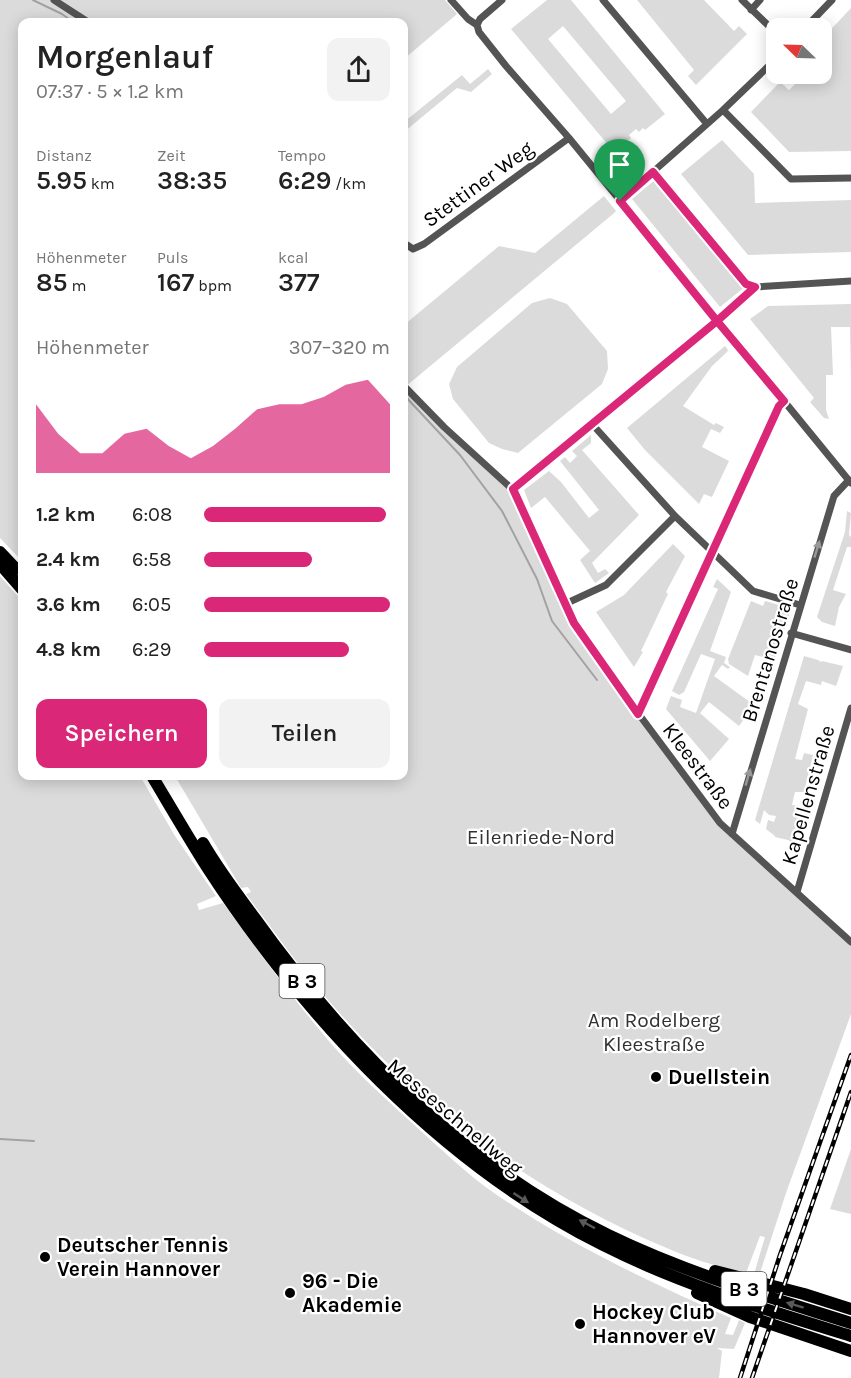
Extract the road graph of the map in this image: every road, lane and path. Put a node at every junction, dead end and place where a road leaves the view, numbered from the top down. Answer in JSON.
{"nodes":[{"id":1,"x":54,"y":0,"type":"edge"},
{"id":2,"x":451,"y":0,"type":"edge"},
{"id":3,"x":502,"y":0,"type":"edge"},
{"id":4,"x":603,"y":0,"type":"edge"},
{"id":5,"x":742,"y":0,"type":"edge"},
{"id":6,"x":760,"y":0,"type":"edge"},
{"id":7,"x":832,"y":0,"type":"edge"},
{"id":8,"x":751,"y":10,"type":"junction"},
{"id":9,"x":82,"y":18,"type":"edge"},
{"id":10,"x":815,"y":18,"type":"edge"},
{"id":11,"x":766,"y":24,"type":"edge"},
{"id":12,"x":477,"y":25,"type":"junction"},
{"id":13,"x":766,"y":69,"type":"edge"},
{"id":14,"x":723,"y":110,"type":"junction"},
{"id":15,"x":706,"y":124,"type":"junction"},
{"id":16,"x":569,"y":138,"type":"junction"},
{"id":17,"x":653,"y":172,"type":"junction"},
{"id":18,"x":851,"y":178,"type":"edge"},
{"id":19,"x":620,"y":201,"type":"junction"},
{"id":20,"x":408,"y":246,"type":"edge"},
{"id":21,"x":851,"y":281,"type":"edge"},
{"id":22,"x":755,"y":287,"type":"junction"},
{"id":23,"x":717,"y":321,"type":"junction"},
{"id":24,"x":408,"y":390,"type":"edge"},
{"id":25,"x":784,"y":401,"type":"junction"},
{"id":26,"x":591,"y":424,"type":"junction"},
{"id":27,"x":850,"y":482,"type":"edge"},
{"id":28,"x":513,"y":489,"type":"junction"},
{"id":29,"x":675,"y":516,"type":"junction"},
{"id":30,"x":712,"y":550,"type":"junction"},
{"id":31,"x":0,"y":552,"type":"edge"},
{"id":32,"x":0,"y":564,"type":"edge"},
{"id":33,"x":18,"y":572,"type":"edge"},
{"id":34,"x":18,"y":585,"type":"edge"},
{"id":35,"x":565,"y":604,"type":"junction"},
{"id":36,"x":800,"y":604,"type":"junction"},
{"id":37,"x":791,"y":633,"type":"junction"},
{"id":38,"x":851,"y":650,"type":"edge"},
{"id":39,"x":851,"y":708,"type":"edge"},
{"id":40,"x":638,"y":714,"type":"junction"},
{"id":41,"x":849,"y":720,"type":"edge"},
{"id":42,"x":154,"y":780,"type":"edge"},
{"id":43,"x":163,"y":780,"type":"edge"},
{"id":44,"x":732,"y":834,"type":"junction"},
{"id":45,"x":797,"y":892,"type":"junction"},
{"id":46,"x":851,"y":942,"type":"edge"},
{"id":47,"x":639,"y":1249,"type":"junction"},
{"id":48,"x":673,"y":1277,"type":"junction"},
{"id":49,"x":851,"y":1309,"type":"edge"},
{"id":50,"x":851,"y":1323,"type":"edge"},
{"id":51,"x":851,"y":1336,"type":"edge"},
{"id":52,"x":851,"y":1351,"type":"edge"}],
"edges":[{"from":1,"to":9,"type":"street"},
{"from":2,"to":12,"type":"street"},
{"from":3,"to":12,"type":"street"},
{"from":4,"to":15,"type":"street"},
{"from":5,"to":8,"type":"street"},
{"from":6,"to":8,"type":"street"},
{"from":7,"to":10,"type":"street"},
{"from":8,"to":11,"type":"street"},
{"from":12,"to":16,"type":"street"},
{"from":13,"to":14,"type":"street"},
{"from":14,"to":15,"type":"street"},
{"from":14,"to":18,"type":"street"},
{"from":15,"to":17,"type":"street"},
{"from":16,"to":19,"type":"street"},
{"from":16,"to":20,"type":"street","name":"Stettiner Weg"},
{"from":17,"to":19,"type":"street"},
{"from":17,"to":22,"type":"street"},
{"from":19,"to":23,"type":"street"},
{"from":21,"to":22,"type":"street"},
{"from":22,"to":23,"type":"street"},
{"from":23,"to":25,"type":"street"},
{"from":23,"to":26,"type":"street"},
{"from":24,"to":28,"type":"street","name":"Kleestraße"},
{"from":25,"to":27,"type":"street"},
{"from":25,"to":30,"type":"street"},
{"from":26,"to":28,"type":"street"},
{"from":26,"to":29,"type":"street"},
{"from":36,"to":27,"type":"street","name":"Brentanostraße","one_way":true},
{"from":28,"to":35,"type":"street","name":"Kleestraße"},
{"from":29,"to":30,"type":"street"},
{"from":29,"to":35,"type":"street"},
{"from":30,"to":36,"type":"street"},
{"from":30,"to":40,"type":"street"},
{"from":31,"to":33,"type":"highway"},
{"from":32,"to":34,"type":"highway"},
{"from":35,"to":40,"type":"street","name":"Kleestraße"},
{"from":36,"to":37,"type":"street","name":"Brentanostraße"},
{"from":37,"to":38,"type":"street"},
{"from":44,"to":37,"type":"street","name":"Brentanostraße","one_way":true},
{"from":39,"to":41,"type":"street","name":"Kapellenstraße"},
{"from":40,"to":44,"type":"street","name":"Kleestraße"},
{"from":41,"to":45,"type":"street","name":"Kapellenstraße"},
{"from":42,"to":48,"type":"highway","name":"Messeschnellweg","number":"B 3","one_way":true},
{"from":47,"to":43,"type":"highway","name":"Messeschnellweg","number":"B 3","one_way":true},
{"from":44,"to":45,"type":"street","name":"Kleestraße"},
{"from":45,"to":46,"type":"street","name":"Kleestraße"},
{"from":47,"to":49,"type":"highway"},
{"from":50,"to":47,"type":"highway","name":"Messeschnellweg","number":"B 3","one_way":true},
{"from":48,"to":51,"type":"highway","name":"Messeschnellweg","number":"B 3"},
{"from":48,"to":52,"type":"highway"}]}
